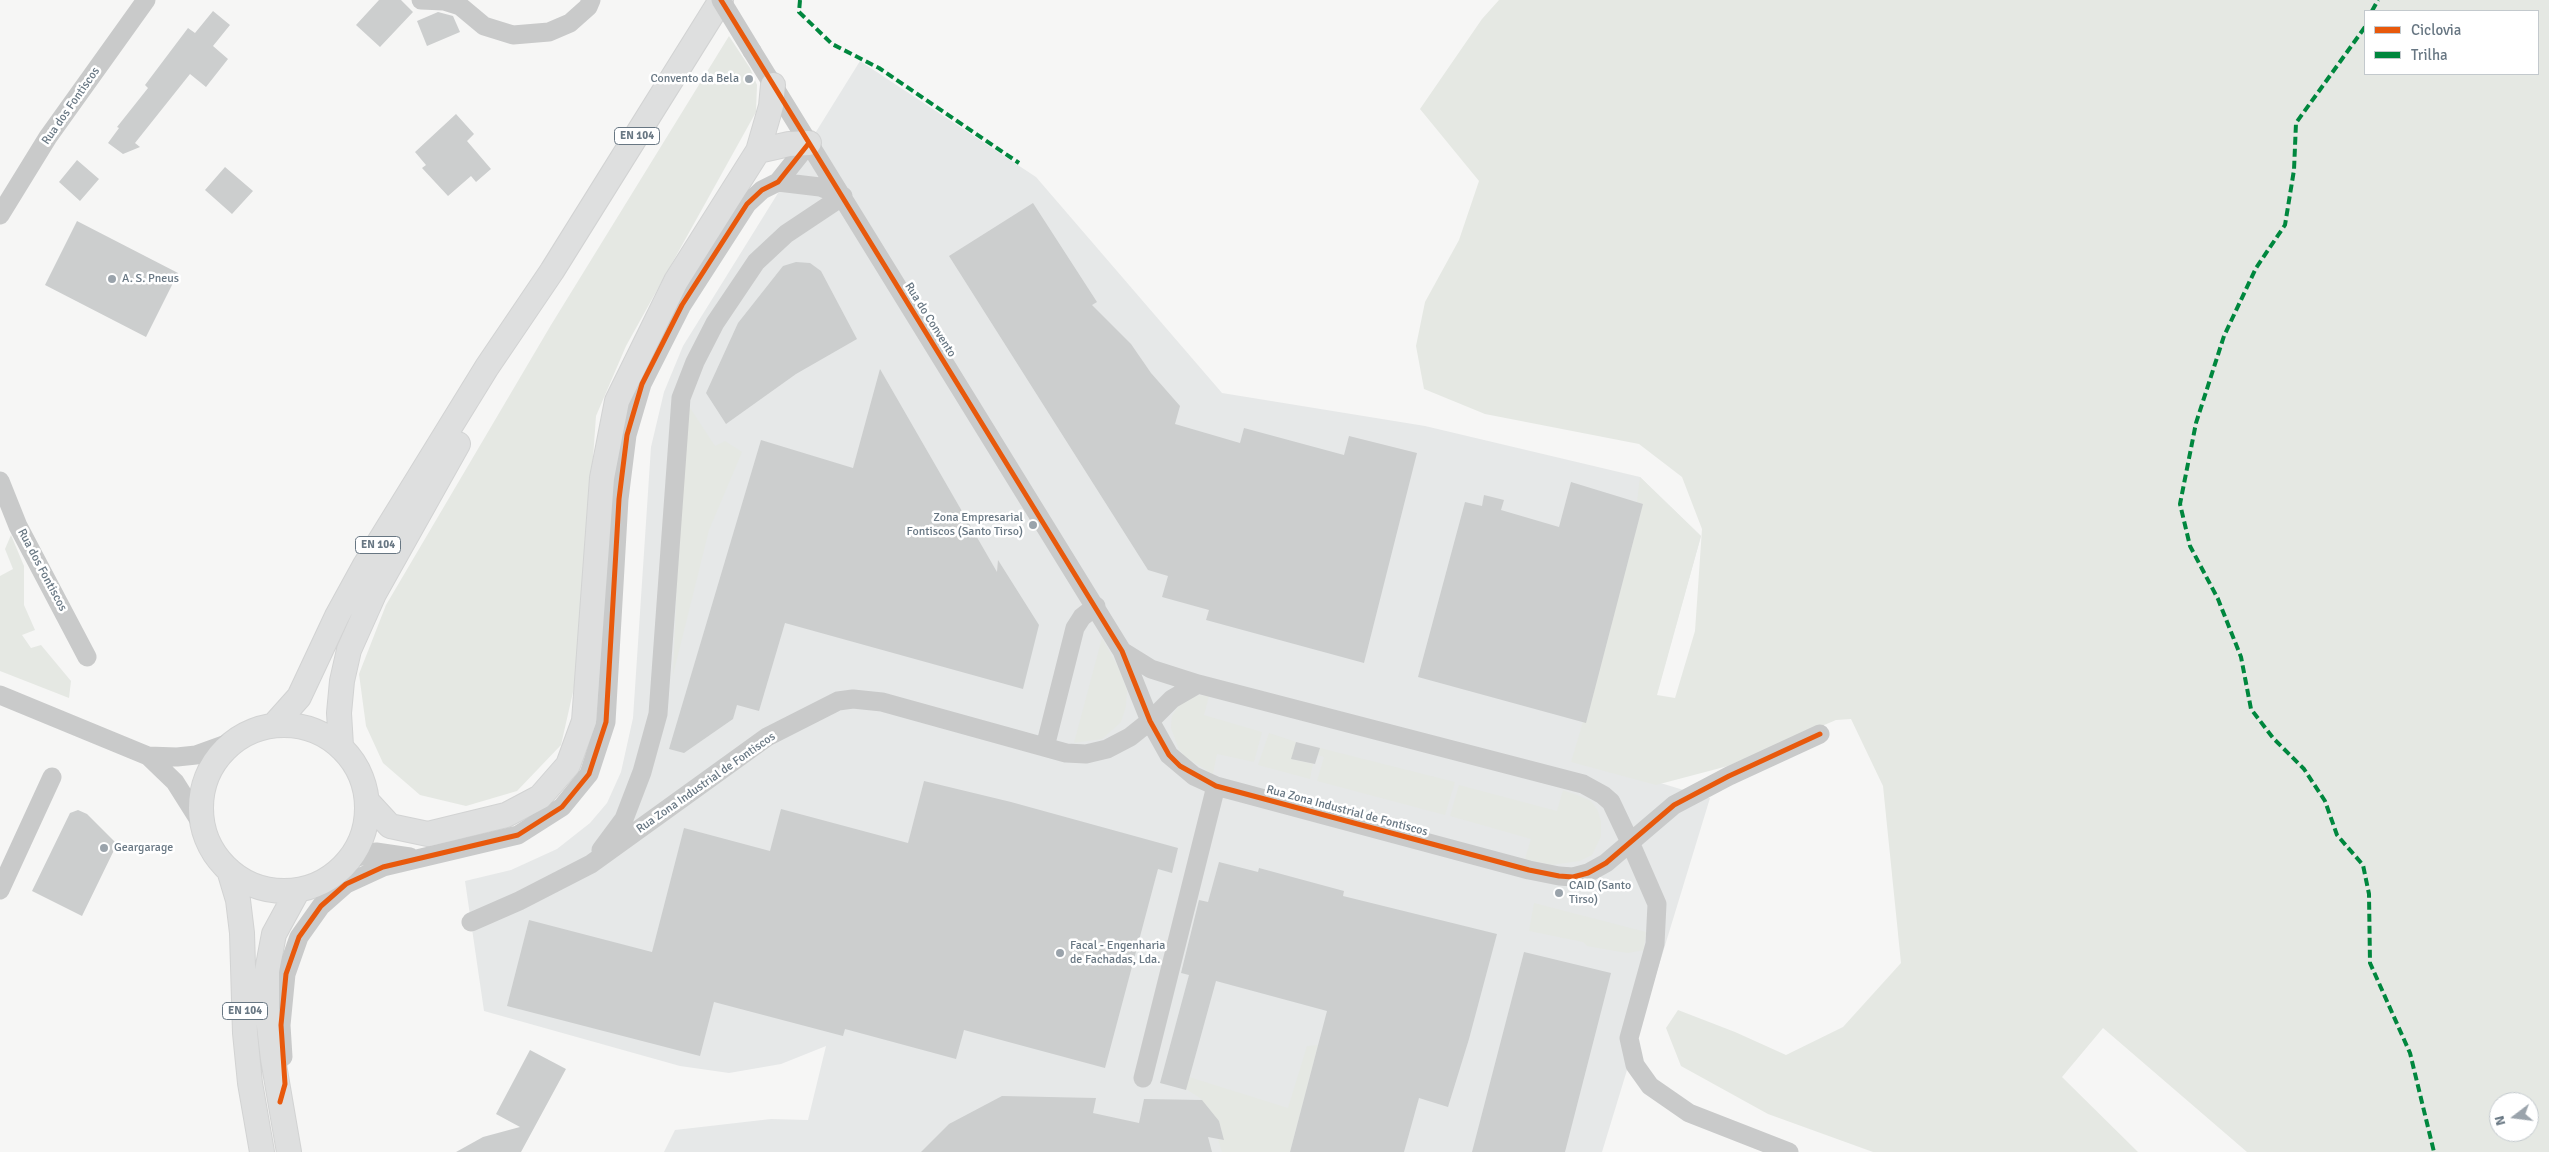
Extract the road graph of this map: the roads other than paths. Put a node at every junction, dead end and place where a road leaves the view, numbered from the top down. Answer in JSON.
{"nodes":[{"id":1,"x":146,"y":0,"type":"edge"},
{"id":2,"x":421,"y":0,"type":"edge"},
{"id":3,"x":590,"y":0,"type":"edge"},
{"id":4,"x":721,"y":0,"type":"edge"},
{"id":5,"x":773,"y":85,"type":"junction"},
{"id":6,"x":809,"y":142,"type":"junction"},
{"id":7,"x":758,"y":151,"type":"junction"},
{"id":8,"x":778,"y":182,"type":"junction"},
{"id":9,"x":842,"y":196,"type":"junction"},
{"id":10,"x":0,"y":215,"type":"edge"},
{"id":11,"x":552,"y":271,"type":"junction"},
{"id":12,"x":0,"y":481,"type":"edge"},
{"id":13,"x":1096,"y":606,"type":"junction"},
{"id":14,"x":1122,"y":651,"type":"junction"},
{"id":15,"x":88,"y":657,"type":"dead end"},
{"id":16,"x":1198,"y":684,"type":"junction"},
{"id":17,"x":0,"y":695,"type":"edge"},
{"id":18,"x":1150,"y":721,"type":"junction"},
{"id":19,"x":274,"y":725,"type":"junction"},
{"id":20,"x":1820,"y":734,"type":"dead end"},
{"id":21,"x":232,"y":742,"type":"junction"},
{"id":22,"x":341,"y":746,"type":"junction"},
{"id":23,"x":1045,"y":747,"type":"junction"},
{"id":24,"x":148,"y":756,"type":"junction"},
{"id":25,"x":52,"y":777,"type":"dead end"},
{"id":26,"x":1216,"y":786,"type":"junction"},
{"id":27,"x":367,"y":801,"type":"junction"},
{"id":28,"x":204,"y":828,"type":"junction"},
{"id":29,"x":1630,"y":842,"type":"junction"},
{"id":30,"x":350,"y":859,"type":"junction"},
{"id":31,"x":423,"y":859,"type":"junction"},
{"id":32,"x":591,"y":864,"type":"junction"},
{"id":33,"x":229,"y":870,"type":"junction"},
{"id":34,"x":0,"y":890,"type":"edge"},
{"id":35,"x":298,"y":890,"type":"junction"},
{"id":36,"x":471,"y":922,"type":"dead end"},
{"id":37,"x":1144,"y":1078,"type":"dead end"},
{"id":38,"x":280,"y":1102,"type":"junction"},
{"id":39,"x":262,"y":1152,"type":"edge"},
{"id":40,"x":289,"y":1152,"type":"edge"},
{"id":41,"x":1789,"y":1152,"type":"edge"}],
"edges":[{"from":1,"to":10,"type":"street","name":"Rua dos Fontiscos"},
{"from":2,"to":3,"type":"street"},
{"from":4,"to":5,"type":"street","name":"Rua do Convento","bridge":true},
{"from":4,"to":11,"type":"main road","number":"EN 104"},
{"from":5,"to":6,"type":"street","name":"Rua do Convento"},
{"from":5,"to":7,"type":"main road"},
{"from":6,"to":7,"type":"main road"},
{"from":6,"to":8,"type":"street"},
{"from":6,"to":9,"type":"street","name":"Rua do Convento"},
{"from":7,"to":27,"type":"main road"},
{"from":8,"to":9,"type":"street"},
{"from":8,"to":31,"type":"street"},
{"from":9,"to":13,"type":"street","name":"Rua do Convento"},
{"from":9,"to":32,"type":"street"},
{"from":11,"to":19,"type":"main road","number":"EN 104"},
{"from":11,"to":22,"type":"main road","number":"EN 104"},
{"from":12,"to":15,"type":"street","name":"Rua dos Fontiscos"},
{"from":13,"to":14,"type":"street","name":"Rua do Convento"},
{"from":13,"to":23,"type":"street"},
{"from":14,"to":16,"type":"street"},
{"from":14,"to":18,"type":"street","name":"Rua Zona Industrial de Fontiscos"},
{"from":16,"to":18,"type":"street","name":"Rua Zona Industrial de Fontiscos"},
{"from":16,"to":29,"type":"street"},
{"from":17,"to":24,"type":"street"},
{"from":18,"to":23,"type":"street","name":"Rua Zona Industrial de Fontiscos"},
{"from":18,"to":26,"type":"street","name":"Rua Zona Industrial de Fontiscos"},
{"from":19,"to":21,"type":"main road"},
{"from":19,"to":22,"type":"main road"},
{"from":20,"to":29,"type":"street","name":"Rua Zona Industrial de Fontiscos"},
{"from":21,"to":24,"type":"street"},
{"from":21,"to":28,"type":"main road"},
{"from":22,"to":27,"type":"main road"},
{"from":23,"to":32,"type":"street","name":"Rua Zona Industrial de Fontiscos"},
{"from":24,"to":28,"type":"street"},
{"from":25,"to":34,"type":"street"},
{"from":26,"to":29,"type":"street","name":"Rua Zona Industrial de Fontiscos"},
{"from":26,"to":37,"type":"street"},
{"from":27,"to":30,"type":"main road"},
{"from":28,"to":33,"type":"main road"},
{"from":29,"to":41,"type":"street"},
{"from":30,"to":31,"type":"street"},
{"from":30,"to":35,"type":"main road"},
{"from":31,"to":38,"type":"street"},
{"from":32,"to":36,"type":"street","name":"Rua Zona Industrial de Fontiscos"},
{"from":33,"to":35,"type":"main road"},
{"from":33,"to":39,"type":"main road","number":"EN 104"},
{"from":35,"to":38,"type":"main road","number":"EN 104"},
{"from":38,"to":40,"type":"main road","number":"EN 104"}]}
